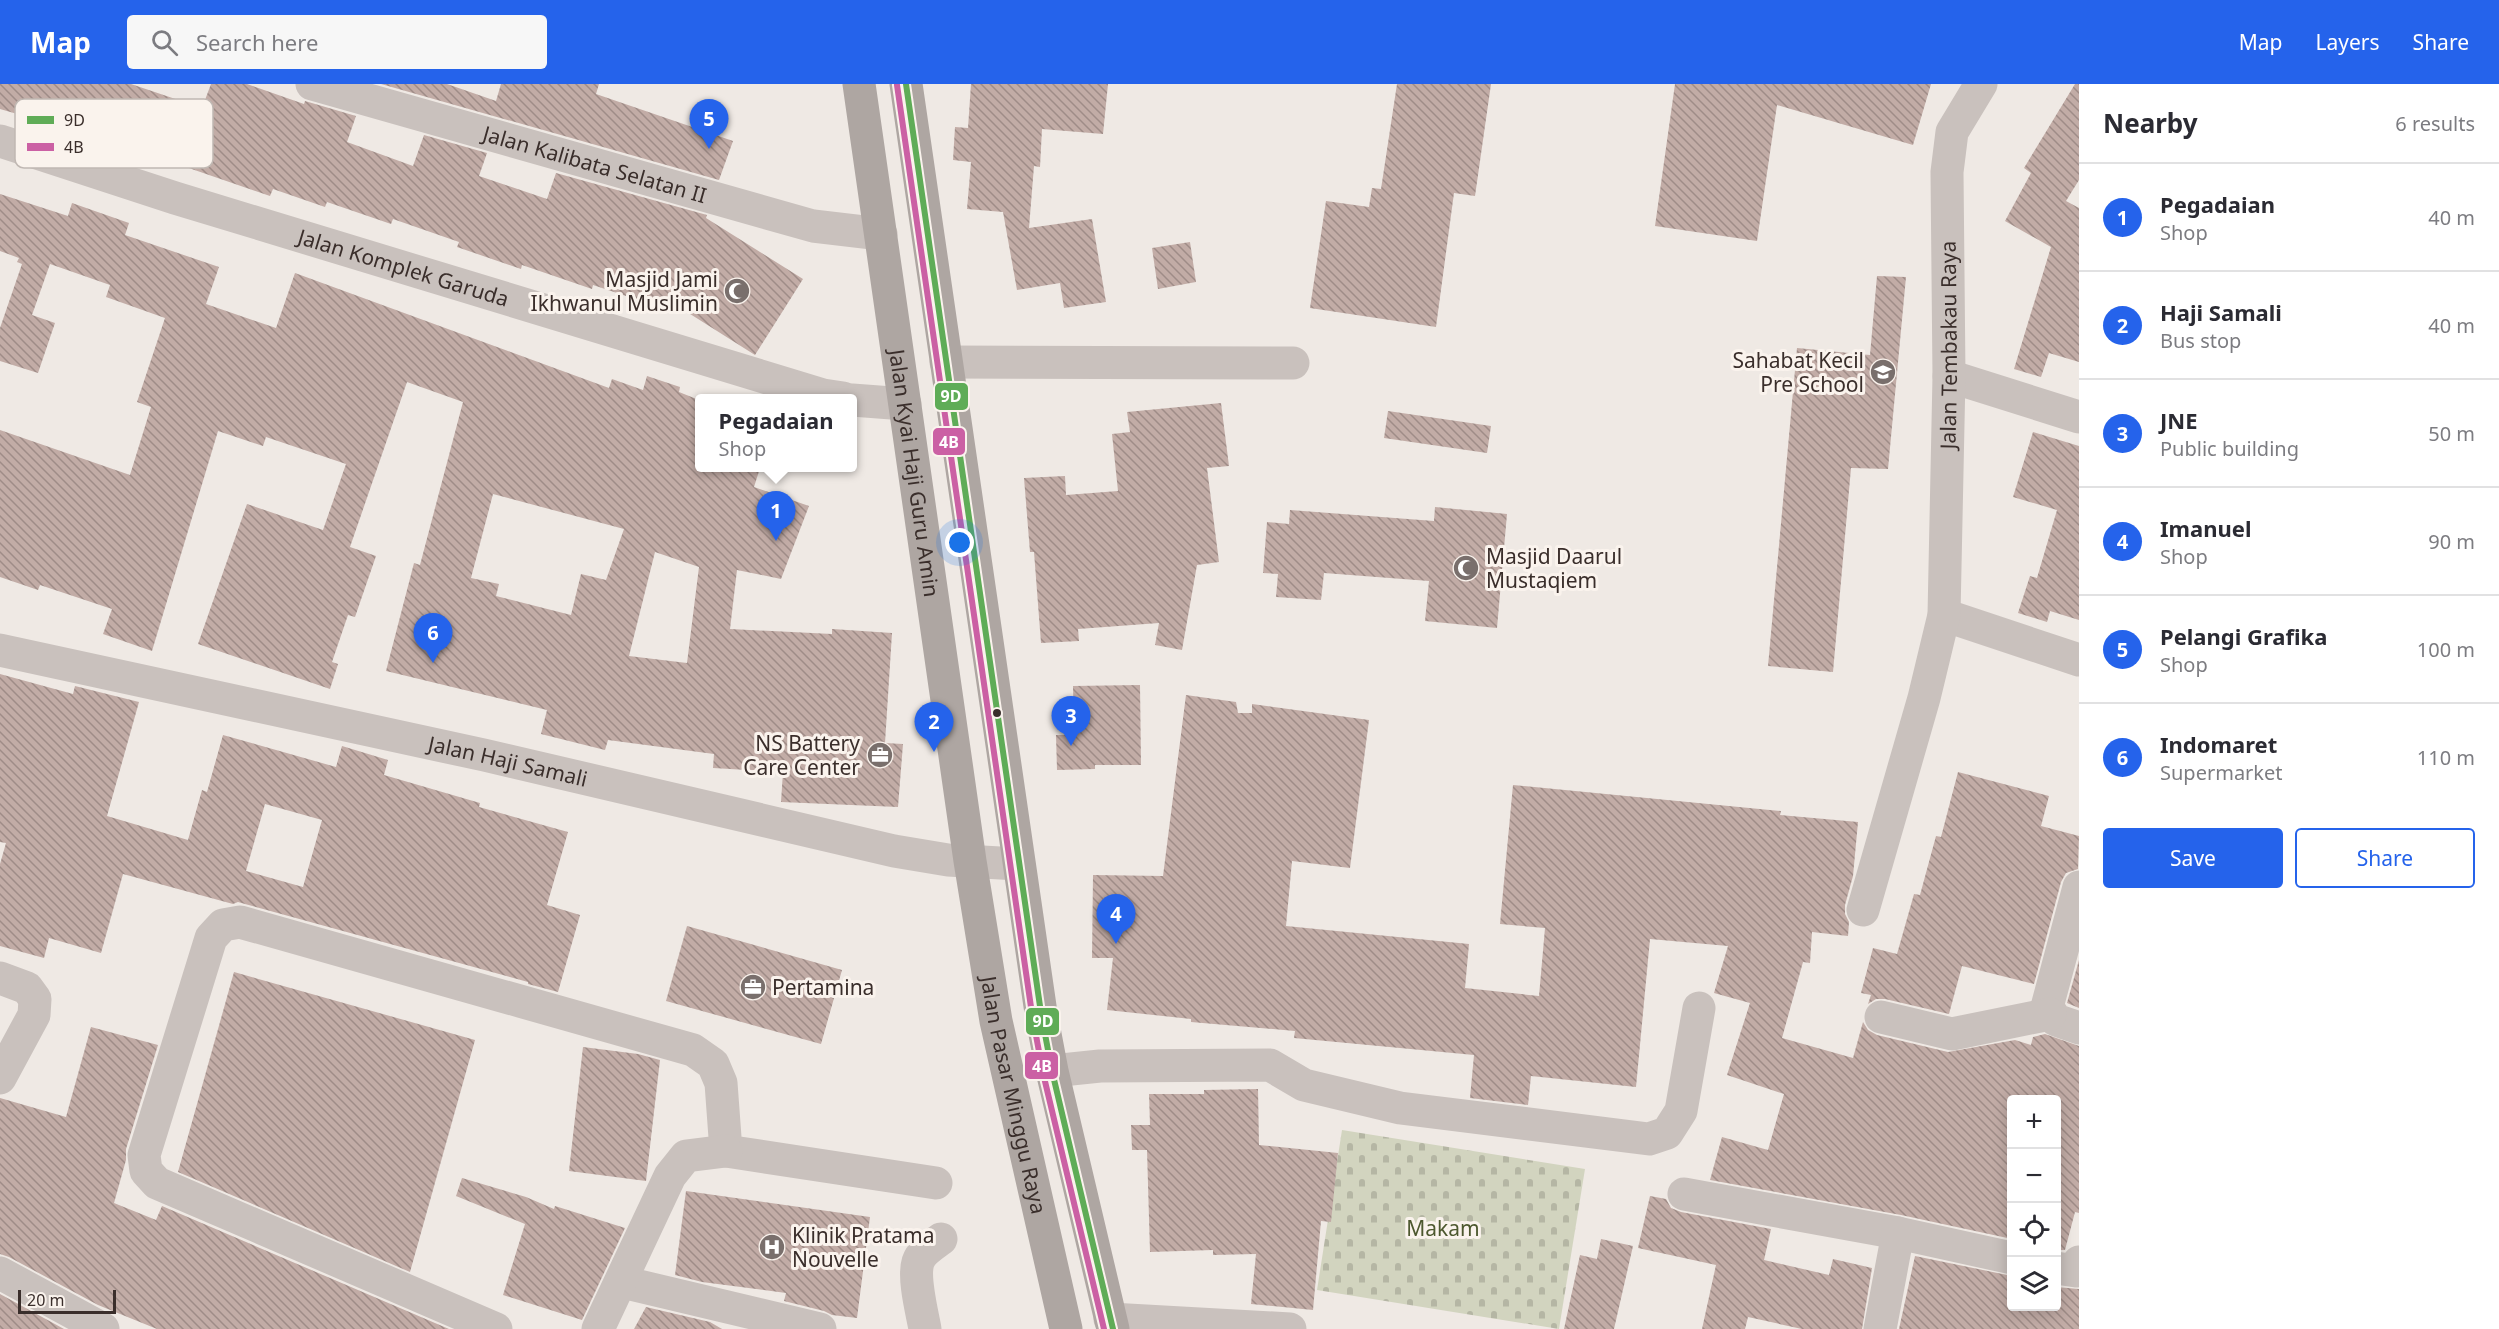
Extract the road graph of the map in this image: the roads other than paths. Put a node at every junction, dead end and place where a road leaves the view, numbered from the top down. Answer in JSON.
{"nodes":[{"id":1,"x":312,"y":84,"type":"edge"},
{"id":2,"x":859,"y":84,"type":"edge"},
{"id":3,"x":906,"y":84,"type":"edge"},
{"id":4,"x":1981,"y":84,"type":"edge"},
{"id":5,"x":359,"y":90,"type":"edge"},
{"id":6,"x":0,"y":141,"type":"edge"},
{"id":7,"x":15,"y":146,"type":"edge"},
{"id":8,"x":83,"y":168,"type":"edge"},
{"id":9,"x":873,"y":234,"type":"junction"},
{"id":10,"x":946,"y":362,"type":"junction"},
{"id":11,"x":1293,"y":363,"type":"dead end"},
{"id":12,"x":1949,"y":376,"type":"junction"},
{"id":13,"x":824,"y":394,"type":"edge"},
{"id":14,"x":879,"y":402,"type":"edge"},
{"id":15,"x":2079,"y":417,"type":"edge"},
{"id":16,"x":1944,"y":615,"type":"junction"},
{"id":17,"x":0,"y":650,"type":"edge"},
{"id":18,"x":2079,"y":660,"type":"edge"},
{"id":19,"x":959,"y":860,"type":"junction"},
{"id":20,"x":1018,"y":864,"type":"junction"},
{"id":21,"x":2079,"y":887,"type":"edge"},
{"id":22,"x":1863,"y":910,"type":"dead end"},
{"id":23,"x":0,"y":978,"type":"edge"},
{"id":24,"x":1699,"y":1008,"type":"dead end"},
{"id":25,"x":1881,"y":1017,"type":"dead end"},
{"id":26,"x":2065,"y":1021,"type":"edge"},
{"id":27,"x":1052,"y":1071,"type":"junction"},
{"id":28,"x":0,"y":1078,"type":"edge"},
{"id":29,"x":726,"y":1151,"type":"junction"},
{"id":30,"x":936,"y":1183,"type":"dead end"},
{"id":31,"x":1684,"y":1194,"type":"dead end"},
{"id":32,"x":1898,"y":1233,"type":"junction"},
{"id":33,"x":941,"y":1239,"type":"dead end"},
{"id":34,"x":2007,"y":1257,"type":"edge"},
{"id":35,"x":0,"y":1273,"type":"edge"},
{"id":36,"x":622,"y":1282,"type":"junction"},
{"id":37,"x":1111,"y":1324,"type":"edge"},
{"id":38,"x":103,"y":1329,"type":"edge"},
{"id":39,"x":496,"y":1329,"type":"edge"},
{"id":40,"x":598,"y":1329,"type":"edge"},
{"id":41,"x":820,"y":1329,"type":"edge"},
{"id":42,"x":925,"y":1329,"type":"edge"},
{"id":43,"x":1066,"y":1329,"type":"edge"},
{"id":44,"x":1290,"y":1329,"type":"edge"},
{"id":45,"x":1880,"y":1329,"type":"edge"}],
"edges":[{"from":1,"to":5,"type":"street","name":"Jalan Kalibata Selatan II"},
{"from":2,"to":9,"type":"main road","name":"Jalan Kyai Haji Guru Amin"},
{"from":3,"to":10,"type":"main road"},
{"from":4,"to":12,"type":"street","name":"Jalan Tembakau Raya"},
{"from":5,"to":9,"type":"street","name":"Jalan Kalibata Selatan II"},
{"from":6,"to":7,"type":"street","name":"Jalan Komplek Garuda"},
{"from":8,"to":13,"type":"street","name":"Jalan Komplek Garuda"},
{"from":9,"to":14,"type":"main road","name":"Jalan Kyai Haji Guru Amin"},
{"from":10,"to":11,"type":"street"},
{"from":10,"to":20,"type":"main road"},
{"from":12,"to":15,"type":"street"},
{"from":12,"to":16,"type":"street","name":"Jalan Tembakau Raya"},
{"from":14,"to":19,"type":"main road","name":"Jalan Kyai Haji Guru Amin"},
{"from":16,"to":18,"type":"street"},
{"from":16,"to":22,"type":"street","name":"Jalan Tembakau Raya"},
{"from":17,"to":19,"type":"street","name":"Jalan Haji Samali"},
{"from":19,"to":20,"type":"street","name":"Jalan Haji Samali"},
{"from":19,"to":43,"type":"main road","name":"Jalan Pasar Minggu Raya"},
{"from":20,"to":27,"type":"main road","name":"Jalan Pasar Minggu Raya"},
{"from":21,"to":26,"type":"street"},
{"from":23,"to":28,"type":"street"},
{"from":24,"to":27,"type":"street"},
{"from":25,"to":26,"type":"street"},
{"from":27,"to":37,"type":"main road","name":"Jalan Pasar Minggu Raya"},
{"from":29,"to":30,"type":"street"},
{"from":29,"to":36,"type":"street"},
{"from":29,"to":39,"type":"street"},
{"from":31,"to":32,"type":"street"},
{"from":32,"to":34,"type":"street"},
{"from":32,"to":45,"type":"street"},
{"from":33,"to":42,"type":"street"},
{"from":35,"to":38,"type":"street"},
{"from":36,"to":40,"type":"street"},
{"from":36,"to":41,"type":"street"},
{"from":37,"to":44,"type":"street"}]}
